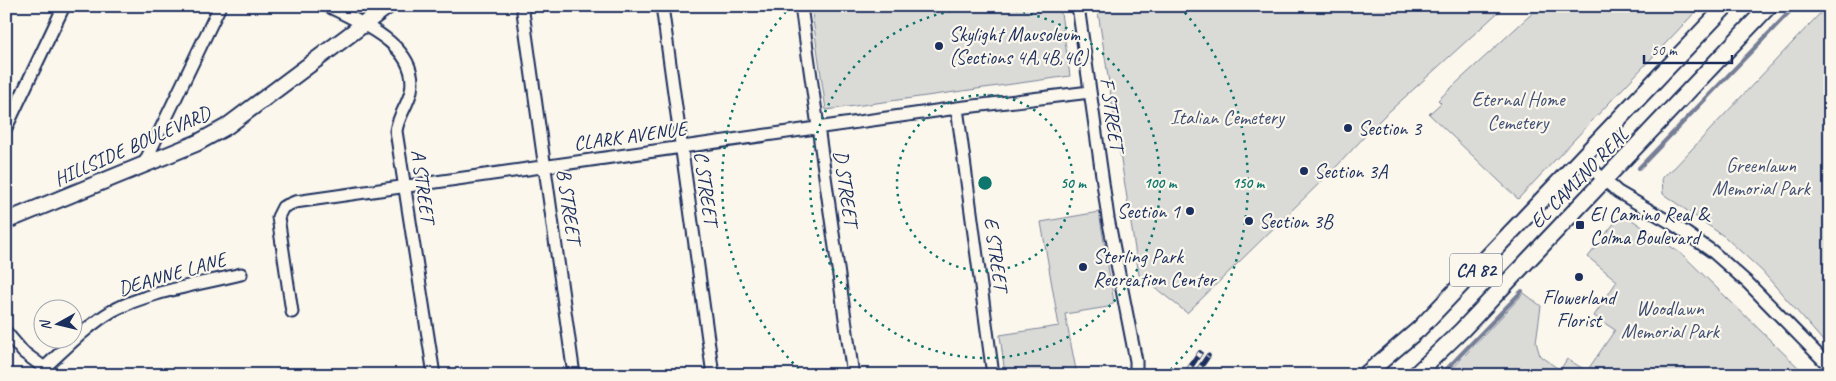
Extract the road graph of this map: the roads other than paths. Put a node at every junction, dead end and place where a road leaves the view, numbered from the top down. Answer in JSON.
{"nodes":[{"id":1,"x":64,"y":6,"type":"edge"},
{"id":2,"x":220,"y":6,"type":"edge"},
{"id":3,"x":328,"y":6,"type":"edge"},
{"id":4,"x":662,"y":6,"type":"edge"},
{"id":5,"x":801,"y":6,"type":"edge"},
{"id":6,"x":1078,"y":6,"type":"edge"},
{"id":7,"x":1726,"y":6,"type":"edge"},
{"id":8,"x":1769,"y":6,"type":"edge"},
{"id":9,"x":383,"y":8,"type":"edge"},
{"id":10,"x":523,"y":12,"type":"dead end"},
{"id":11,"x":363,"y":24,"type":"junction"},
{"id":12,"x":1090,"y":92,"type":"junction"},
{"id":13,"x":957,"y":108,"type":"junction"},
{"id":14,"x":6,"y":128,"type":"edge"},
{"id":15,"x":819,"y":129,"type":"junction"},
{"id":16,"x":681,"y":148,"type":"junction"},
{"id":17,"x":1581,"y":159,"type":"junction"},
{"id":18,"x":143,"y":166,"type":"junction"},
{"id":19,"x":544,"y":167,"type":"junction"},
{"id":20,"x":1603,"y":181,"type":"junction"},
{"id":21,"x":404,"y":186,"type":"junction"},
{"id":22,"x":6,"y":221,"type":"edge"},
{"id":23,"x":241,"y":274,"type":"dead end"},
{"id":24,"x":292,"y":312,"type":"dead end"},
{"id":25,"x":6,"y":332,"type":"edge"},
{"id":26,"x":1830,"y":367,"type":"edge"},
{"id":27,"x":49,"y":371,"type":"edge"},
{"id":28,"x":434,"y":375,"type":"edge"},
{"id":29,"x":574,"y":375,"type":"edge"},
{"id":30,"x":713,"y":375,"type":"edge"},
{"id":31,"x":853,"y":375,"type":"edge"},
{"id":32,"x":993,"y":375,"type":"edge"},
{"id":33,"x":1136,"y":375,"type":"edge"},
{"id":34,"x":1365,"y":375,"type":"edge"},
{"id":35,"x":1415,"y":375,"type":"edge"}],
"edges":[{"from":1,"to":14,"type":"street"},
{"from":2,"to":18,"type":"street"},
{"from":3,"to":11,"type":"street","name":"A STREET"},
{"from":4,"to":16,"type":"street","name":"C STREET"},
{"from":5,"to":15,"type":"street","name":"D STREET"},
{"from":6,"to":12,"type":"street","name":"F STREET"},
{"from":7,"to":17,"type":"main road","name":"EL CAMINO REAL","number":"CA 82"},
{"from":8,"to":20,"type":"main road","name":"EL CAMINO REAL","number":"CA 82"},
{"from":9,"to":11,"type":"main road","name":"HILLSIDE BOULEVARD"},
{"from":10,"to":19,"type":"street","name":"B STREET"},
{"from":11,"to":18,"type":"main road","name":"HILLSIDE BOULEVARD"},
{"from":11,"to":21,"type":"street","name":"A STREET"},
{"from":12,"to":13,"type":"street","name":"CLARK AVENUE"},
{"from":12,"to":33,"type":"street","name":"F STREET"},
{"from":13,"to":15,"type":"street","name":"CLARK AVENUE"},
{"from":13,"to":32,"type":"street","name":"E STREET"},
{"from":15,"to":16,"type":"street","name":"CLARK AVENUE"},
{"from":15,"to":31,"type":"street","name":"D STREET"},
{"from":16,"to":19,"type":"street","name":"CLARK AVENUE"},
{"from":16,"to":30,"type":"street","name":"C STREET"},
{"from":17,"to":20,"type":"street"},
{"from":17,"to":34,"type":"main road","name":"EL CAMINO REAL","number":"CA 82"},
{"from":18,"to":22,"type":"main road","name":"HILLSIDE BOULEVARD"},
{"from":19,"to":21,"type":"street","name":"CLARK AVENUE"},
{"from":19,"to":29,"type":"street","name":"B STREET"},
{"from":20,"to":26,"type":"street"},
{"from":20,"to":35,"type":"main road","name":"EL CAMINO REAL","number":"CA 82"},
{"from":21,"to":24,"type":"street","name":"CLARK AVENUE"},
{"from":21,"to":28,"type":"street","name":"A STREET"},
{"from":23,"to":27,"type":"street","name":"DEANNE LANE"},
{"from":25,"to":27,"type":"street"}]}
